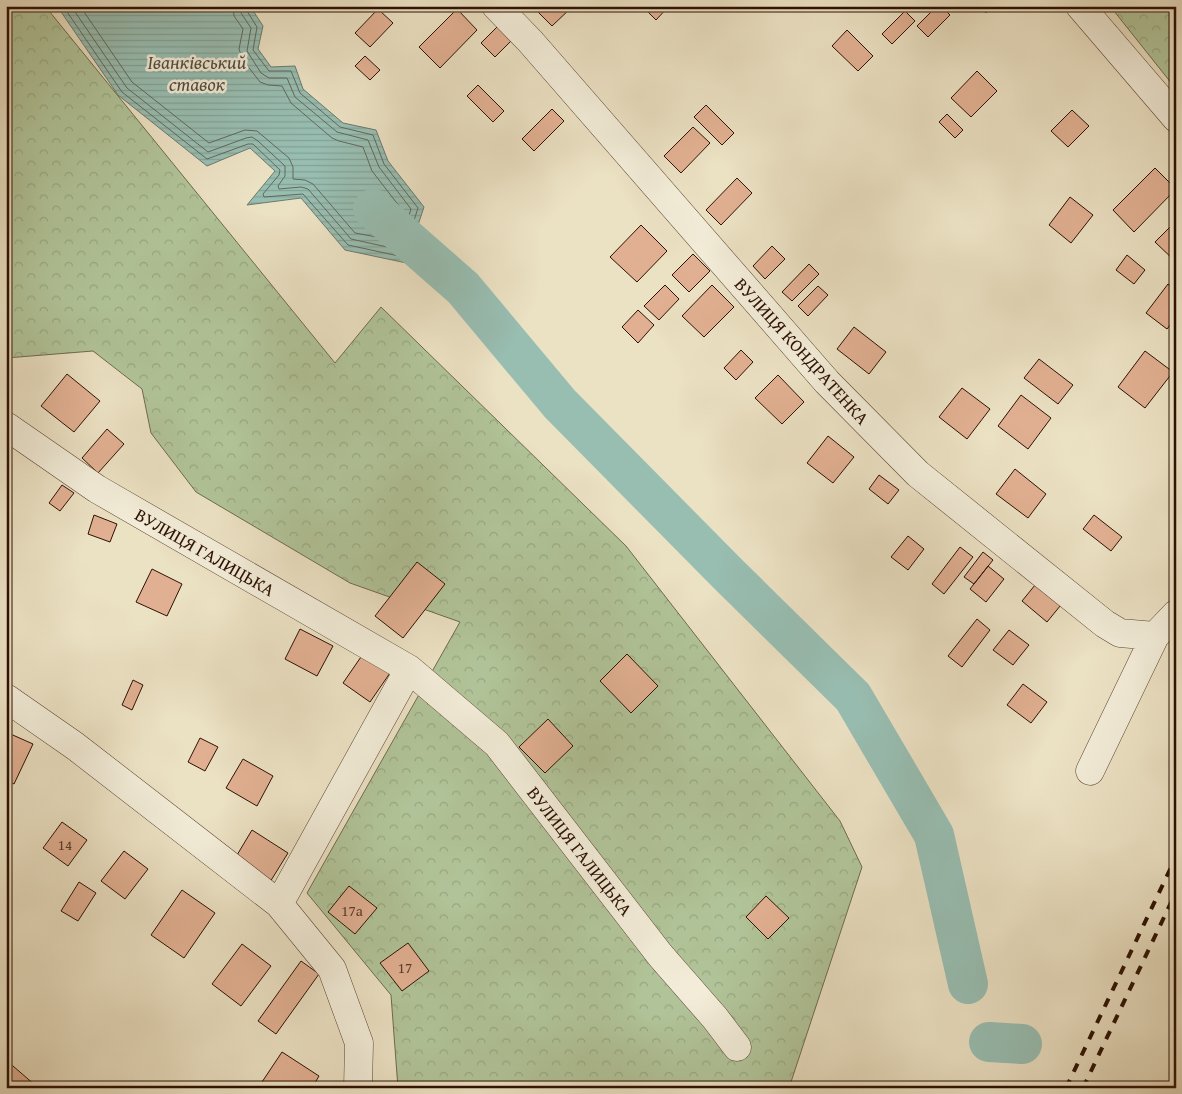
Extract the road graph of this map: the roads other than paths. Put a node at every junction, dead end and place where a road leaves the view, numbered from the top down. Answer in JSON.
{"nodes":[{"id":1,"x":496,"y":6,"type":"edge"},
{"id":2,"x":1080,"y":6,"type":"edge"},
{"id":3,"x":1176,"y":118,"type":"edge"},
{"id":4,"x":6,"y":426,"type":"edge"},
{"id":5,"x":1176,"y":614,"type":"edge"},
{"id":6,"x":1155,"y":636,"type":"junction"},
{"id":7,"x":408,"y":669,"type":"junction"},
{"id":8,"x":6,"y":698,"type":"edge"},
{"id":9,"x":1090,"y":770,"type":"dead end"},
{"id":10,"x":279,"y":904,"type":"junction"},
{"id":11,"x":737,"y":1047,"type":"dead end"},
{"id":12,"x":358,"y":1088,"type":"edge"}],
"edges":[{"from":1,"to":6,"type":"street","name":"ВУЛИЦЯ КОНДРАТЕНКА"},
{"from":2,"to":3,"type":"street"},
{"from":4,"to":7,"type":"street","name":"ВУЛИЦЯ ГАЛИЦЬКА"},
{"from":5,"to":6,"type":"street"},
{"from":6,"to":9,"type":"street"},
{"from":7,"to":10,"type":"street"},
{"from":7,"to":11,"type":"street","name":"ВУЛИЦЯ ГАЛИЦЬКА"},
{"from":8,"to":10,"type":"street"},
{"from":10,"to":12,"type":"street"}]}
